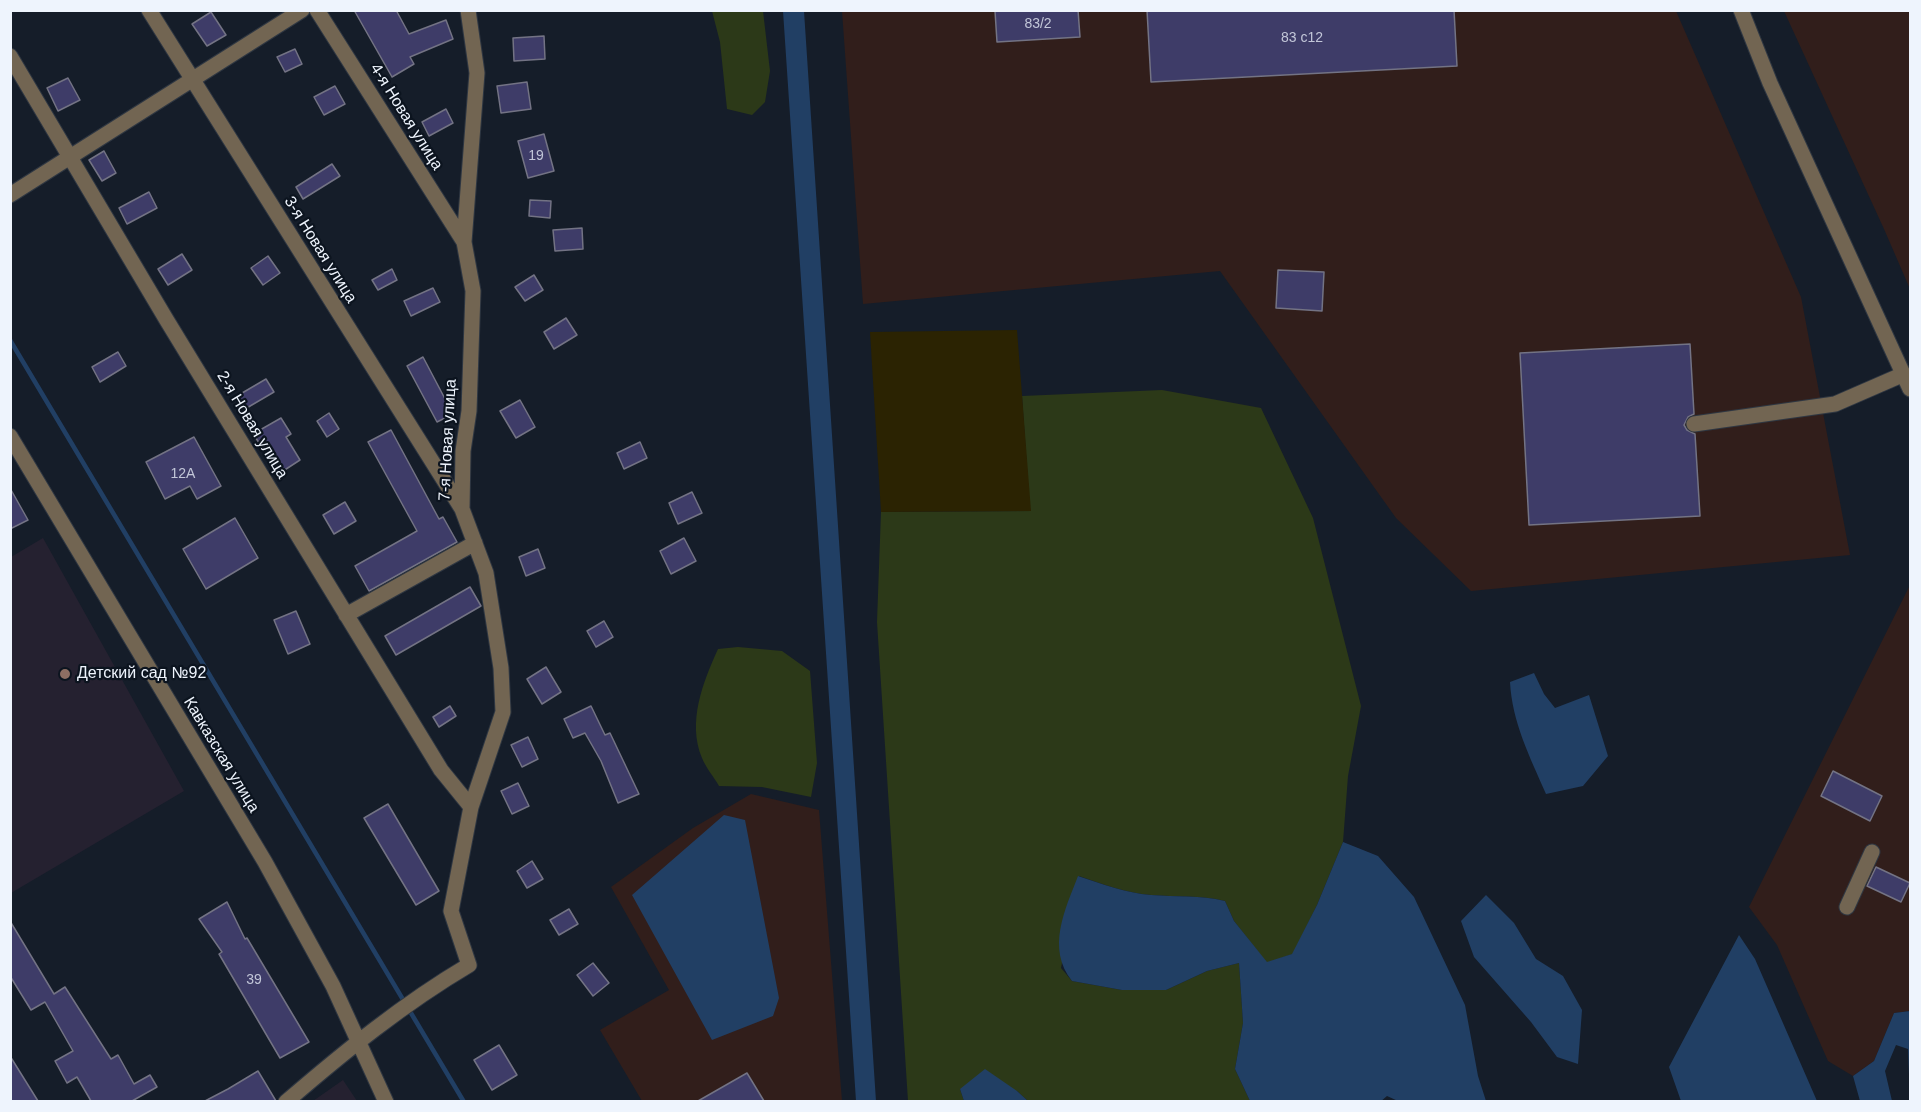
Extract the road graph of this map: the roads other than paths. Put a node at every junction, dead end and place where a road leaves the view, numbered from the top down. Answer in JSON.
{"nodes":[{"id":1,"x":149,"y":10,"type":"edge"},
{"id":2,"x":302,"y":10,"type":"edge"},
{"id":3,"x":317,"y":10,"type":"edge"},
{"id":4,"x":468,"y":10,"type":"edge"},
{"id":5,"x":1741,"y":10,"type":"edge"},
{"id":6,"x":10,"y":56,"type":"edge"},
{"id":7,"x":191,"y":79,"type":"junction"},
{"id":8,"x":72,"y":157,"type":"junction"},
{"id":9,"x":10,"y":195,"type":"edge"},
{"id":10,"x":464,"y":242,"type":"junction"},
{"id":11,"x":1904,"y":374,"type":"junction"},
{"id":12,"x":1911,"y":388,"type":"edge"},
{"id":13,"x":1694,"y":424,"type":"dead end"},
{"id":14,"x":10,"y":436,"type":"edge"},
{"id":15,"x":462,"y":509,"type":"junction"},
{"id":16,"x":475,"y":543,"type":"junction"},
{"id":17,"x":346,"y":615,"type":"junction"},
{"id":18,"x":471,"y":807,"type":"junction"},
{"id":19,"x":1872,"y":852,"type":"dead end"},
{"id":20,"x":1847,"y":907,"type":"dead end"},
{"id":21,"x":357,"y":1041,"type":"junction"},
{"id":22,"x":286,"y":1101,"type":"edge"},
{"id":23,"x":386,"y":1101,"type":"edge"}],
"edges":[{"from":1,"to":7,"type":"street","name":"3-я Новая улица"},
{"from":2,"to":7,"type":"street"},
{"from":3,"to":10,"type":"street","name":"4-я Новая улица"},
{"from":4,"to":10,"type":"street","name":"7-я Новая улица"},
{"from":5,"to":11,"type":"street"},
{"from":6,"to":8,"type":"street","name":"2-я Новая улица"},
{"from":7,"to":8,"type":"street"},
{"from":7,"to":15,"type":"street","name":"3-я Новая улица"},
{"from":8,"to":9,"type":"street"},
{"from":8,"to":17,"type":"street","name":"2-я Новая улица"},
{"from":10,"to":15,"type":"street","name":"7-я Новая улица"},
{"from":11,"to":12,"type":"street"},
{"from":11,"to":13,"type":"street"},
{"from":14,"to":21,"type":"street","name":"Кавказская улица"},
{"from":15,"to":16,"type":"street","name":"7-я Новая улица"},
{"from":16,"to":17,"type":"street"},
{"from":16,"to":18,"type":"street","name":"7-я Новая улица"},
{"from":17,"to":18,"type":"street","name":"2-я Новая улица"},
{"from":18,"to":21,"type":"street","name":"7-я Новая улица"},
{"from":19,"to":20,"type":"street"},
{"from":21,"to":22,"type":"street"},
{"from":21,"to":23,"type":"street","name":"Кавказская улица"}]}
